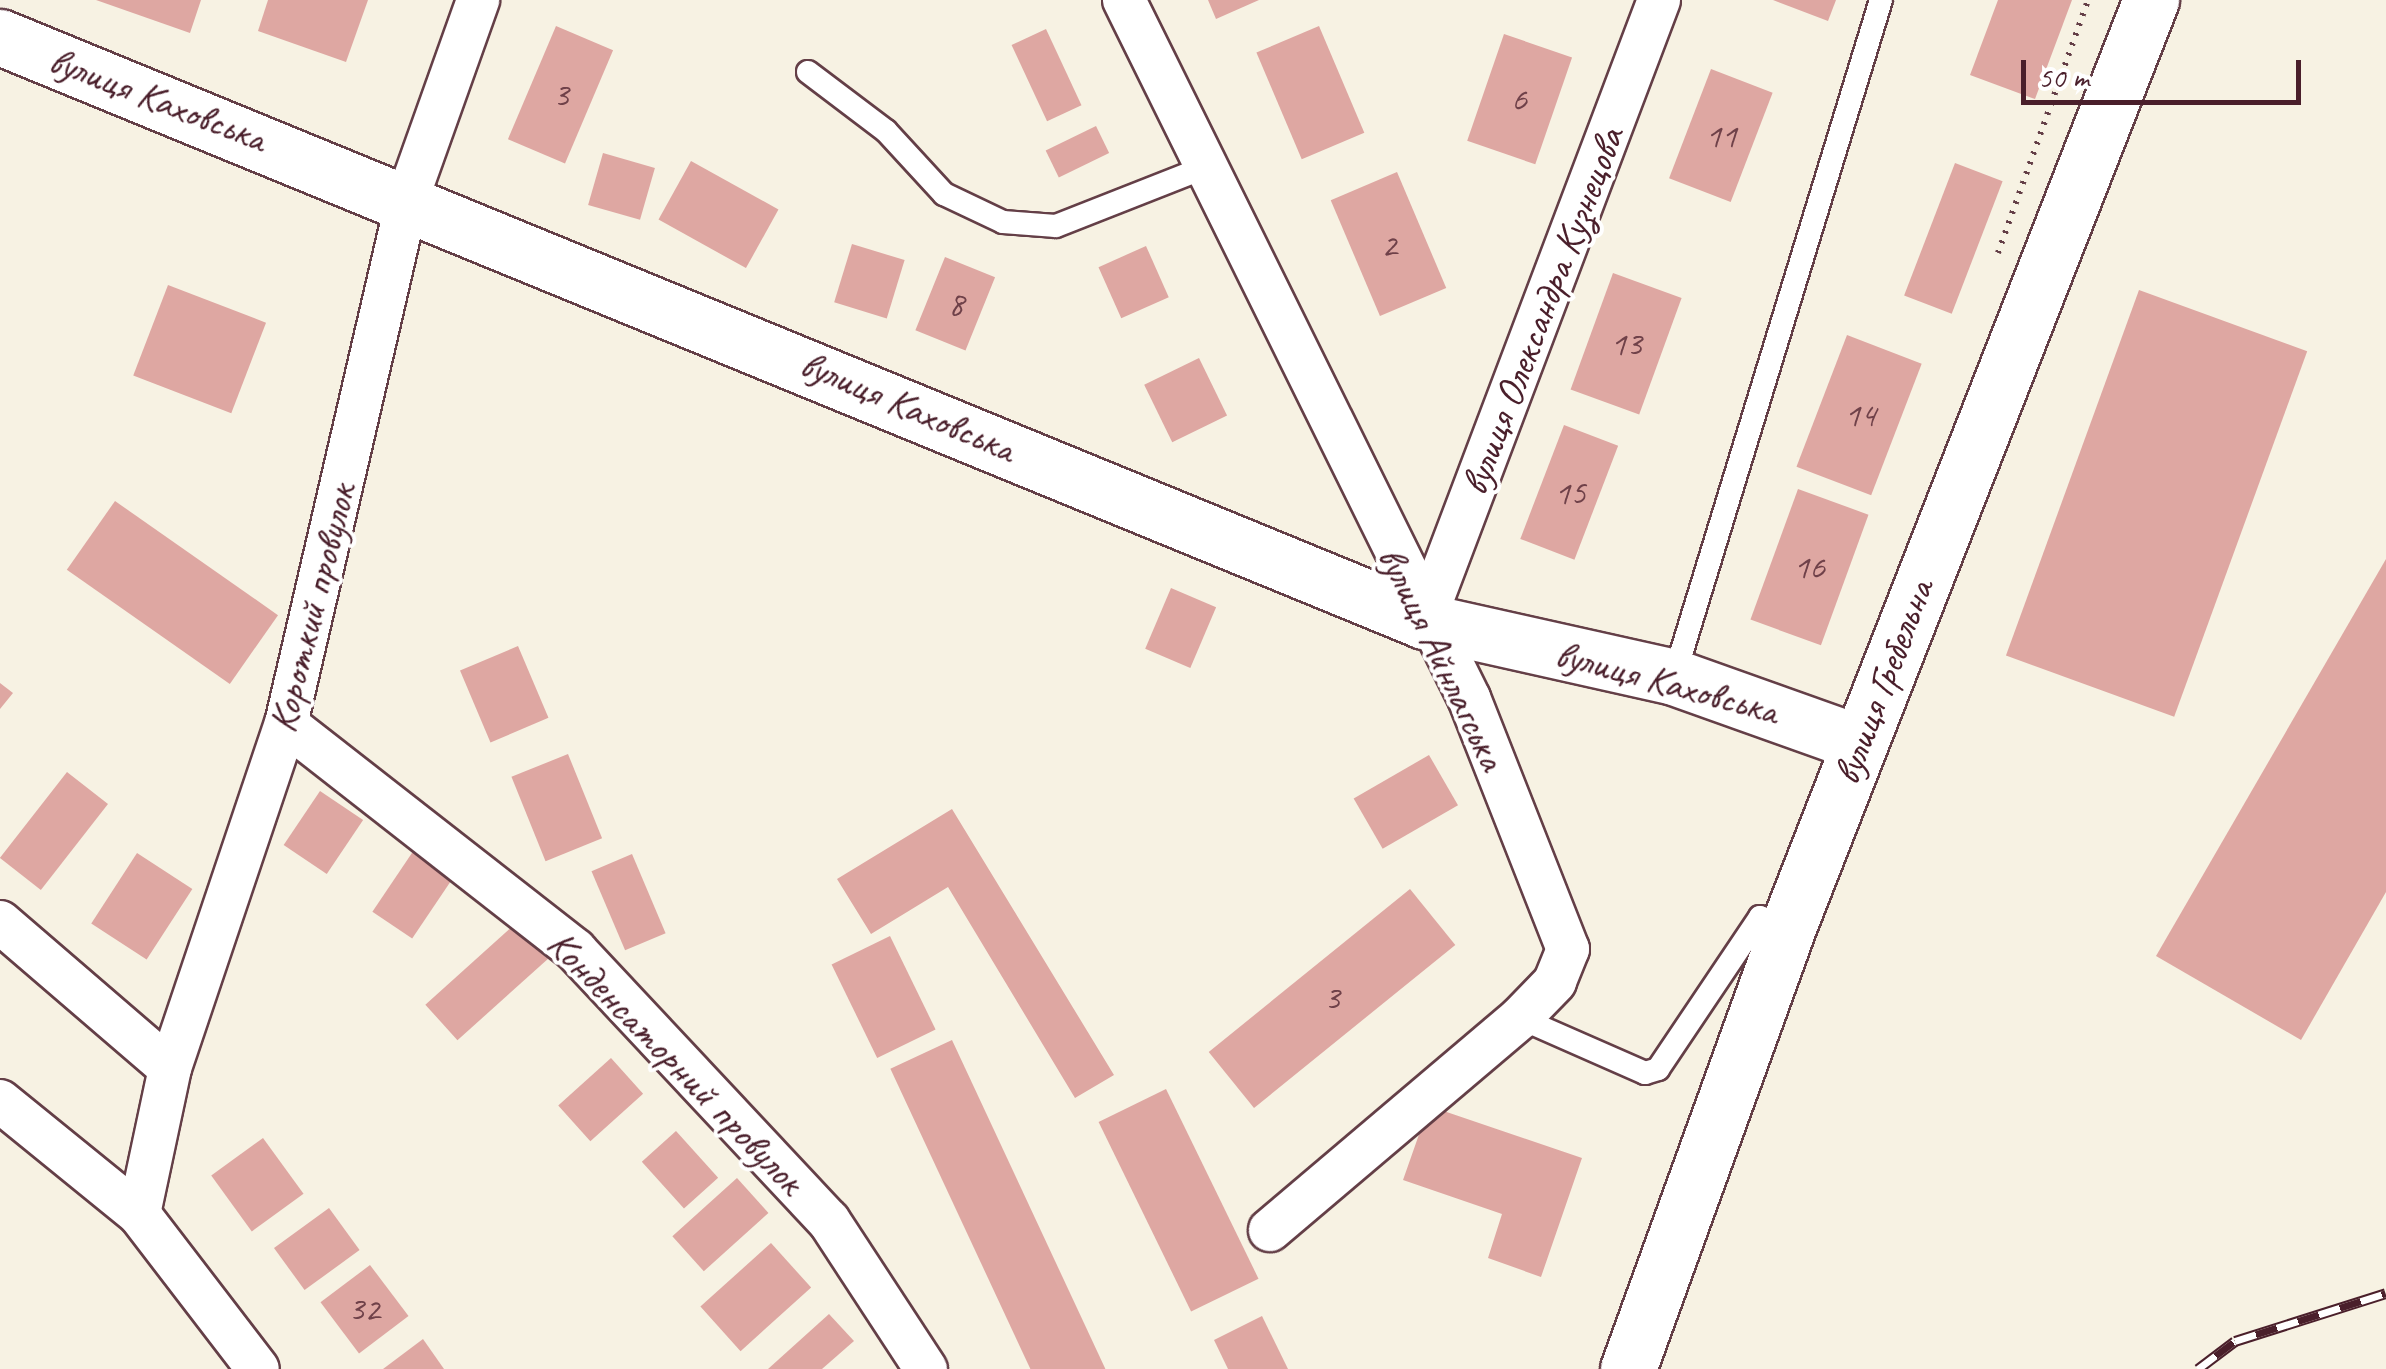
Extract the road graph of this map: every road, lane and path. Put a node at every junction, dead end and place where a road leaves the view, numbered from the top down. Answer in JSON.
{"nodes":[{"id":1,"x":478,"y":0,"type":"edge"},
{"id":2,"x":1124,"y":0,"type":"edge"},
{"id":3,"x":1659,"y":0,"type":"edge"},
{"id":4,"x":1881,"y":0,"type":"edge"},
{"id":5,"x":2151,"y":0,"type":"edge"},
{"id":6,"x":0,"y":38,"type":"edge"},
{"id":7,"x":808,"y":72,"type":"dead end"},
{"id":8,"x":1206,"y":167,"type":"junction"},
{"id":9,"x":408,"y":197,"type":"junction"},
{"id":10,"x":1424,"y":622,"type":"junction"},
{"id":11,"x":1674,"y":677,"type":"junction"},
{"id":12,"x":286,"y":724,"type":"junction"},
{"id":13,"x":1845,"y":735,"type":"junction"},
{"id":14,"x":0,"y":922,"type":"edge"},
{"id":15,"x":1788,"y":928,"type":"junction"},
{"id":16,"x":1520,"y":1018,"type":"junction"},
{"id":17,"x":170,"y":1068,"type":"junction"},
{"id":18,"x":0,"y":1101,"type":"edge"},
{"id":19,"x":139,"y":1214,"type":"junction"},
{"id":20,"x":1270,"y":1230,"type":"dead end"},
{"id":21,"x":258,"y":1369,"type":"edge"},
{"id":22,"x":926,"y":1369,"type":"edge"},
{"id":23,"x":1628,"y":1369,"type":"edge"}],
"edges":[{"from":1,"to":9,"type":"street","name":"Короткий провулок"},
{"from":2,"to":8,"type":"street","name":"вулиця Айнлагська"},
{"from":3,"to":10,"type":"street","name":"вулиця Олександра Кузнецова"},
{"from":4,"to":11,"type":"lane"},
{"from":5,"to":13,"type":"street","name":"вулиця Гребельна"},
{"from":6,"to":9,"type":"street","name":"вулиця Каховська"},
{"from":7,"to":8,"type":"lane"},
{"from":8,"to":10,"type":"street","name":"вулиця Айнлагська"},
{"from":9,"to":10,"type":"street","name":"вулиця Каховська"},
{"from":9,"to":12,"type":"street","name":"Короткий провулок"},
{"from":10,"to":11,"type":"street","name":"вулиця Каховська"},
{"from":10,"to":16,"type":"street","name":"вулиця Айнлагська"},
{"from":11,"to":13,"type":"street","name":"вулиця Каховська"},
{"from":12,"to":17,"type":"street","name":"Короткий провулок"},
{"from":12,"to":22,"type":"street","name":"Конденсаторний провулок"},
{"from":13,"to":15,"type":"street","name":"вулиця Гребельна"},
{"from":14,"to":17,"type":"street"},
{"from":15,"to":16,"type":"lane"},
{"from":15,"to":23,"type":"street","name":"вулиця Гребельна"},
{"from":16,"to":20,"type":"street","name":"вулиця Айнлагська"},
{"from":17,"to":19,"type":"street","name":"Короткий провулок"},
{"from":18,"to":19,"type":"street"},
{"from":19,"to":21,"type":"street"}]}
